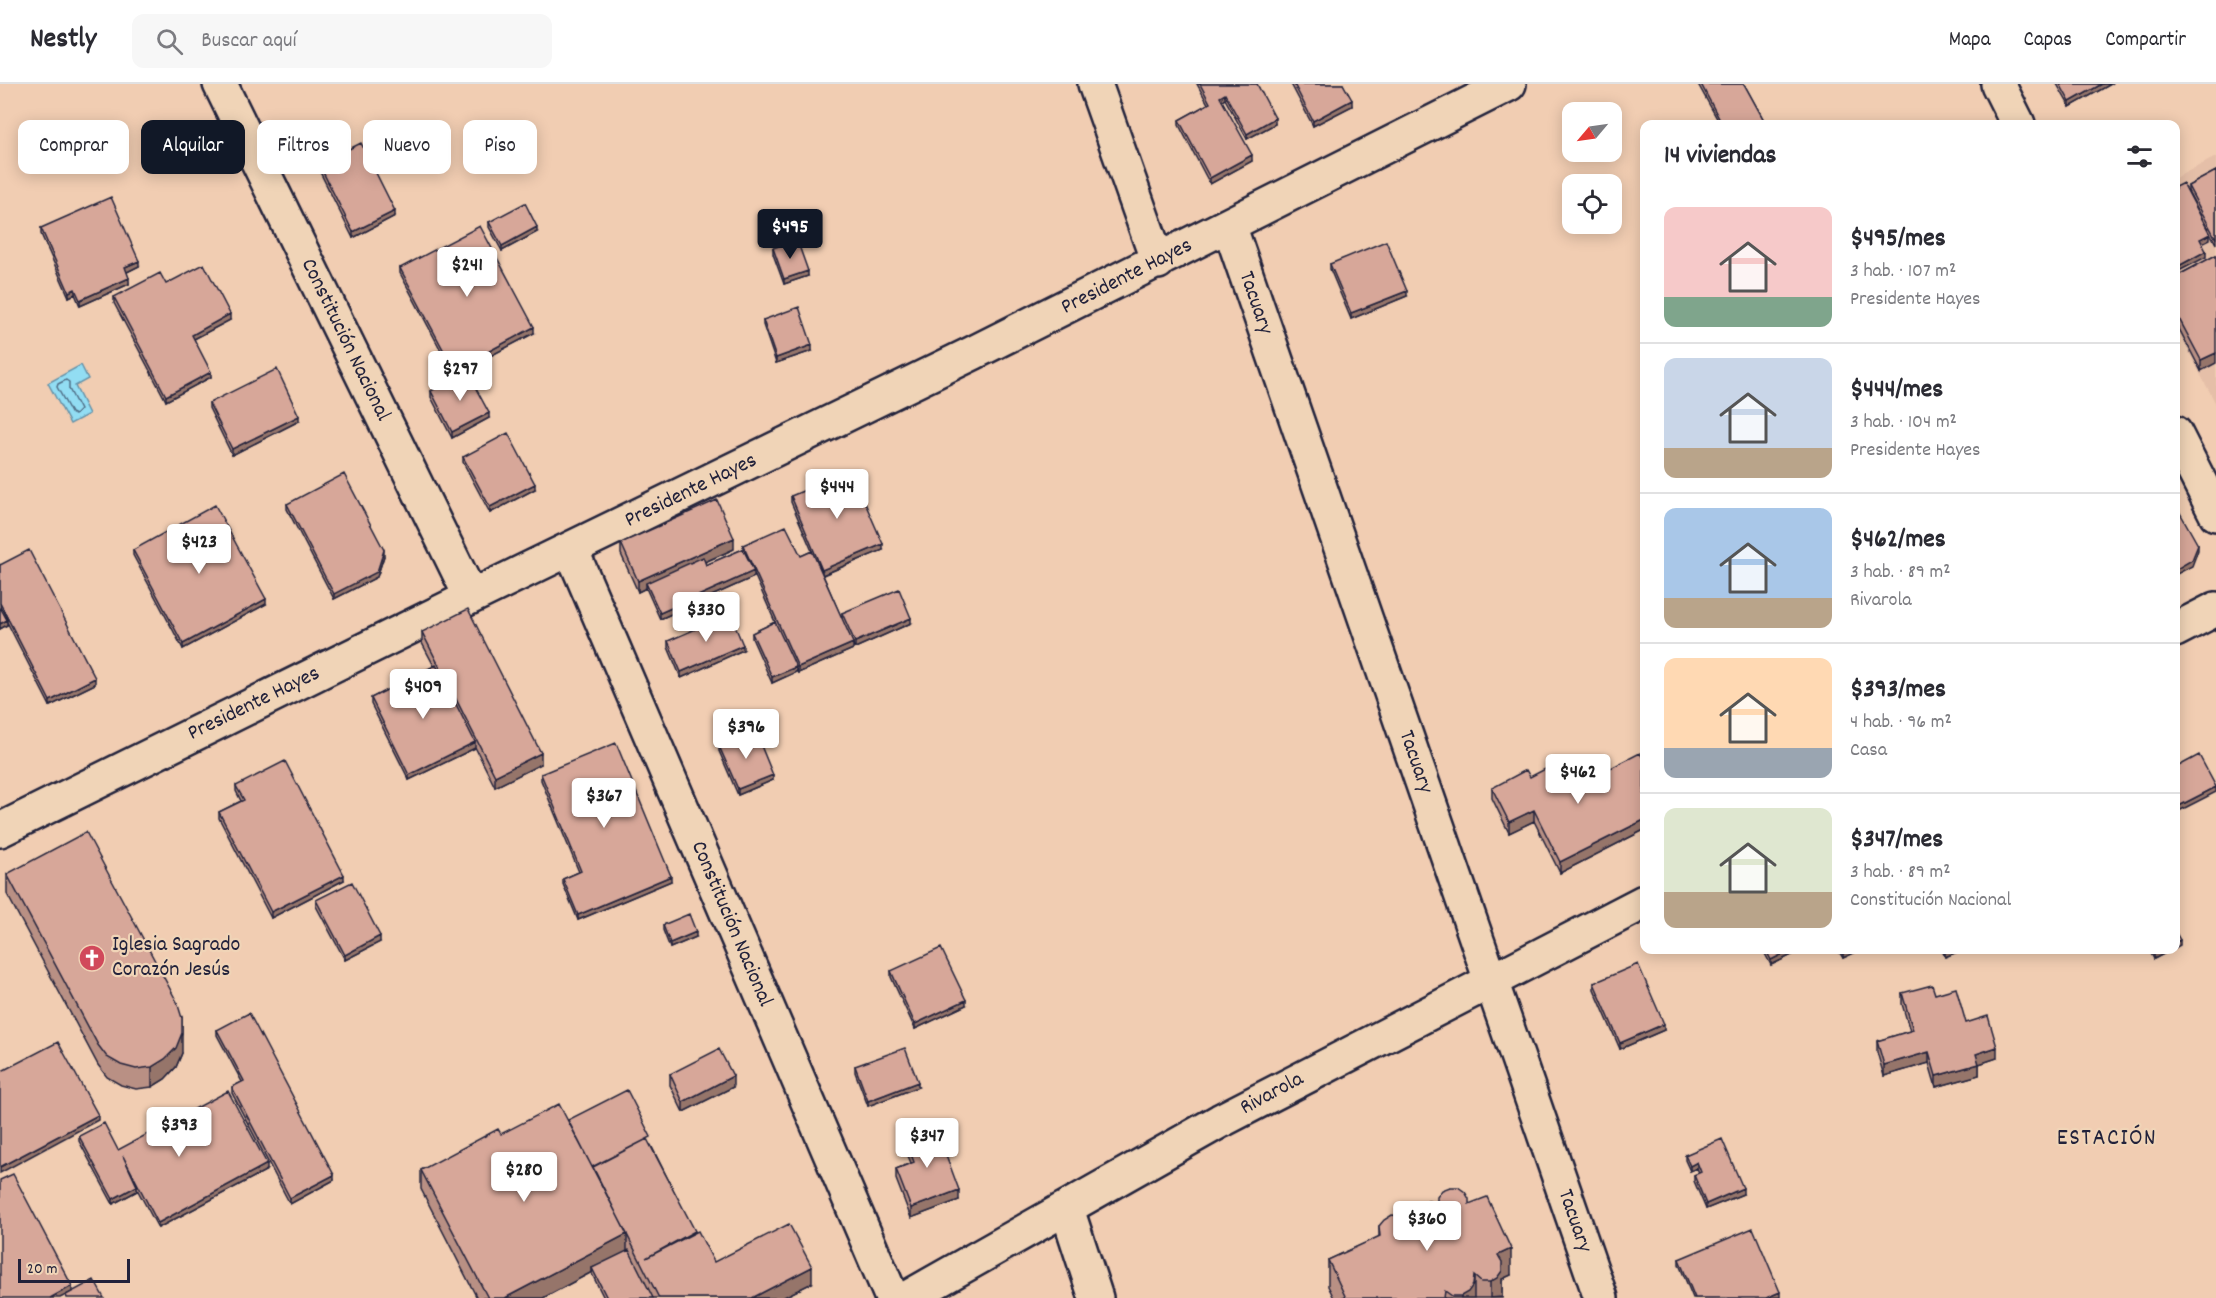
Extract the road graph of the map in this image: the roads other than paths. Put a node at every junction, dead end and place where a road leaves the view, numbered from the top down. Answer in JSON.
{"nodes":[{"id":1,"x":220,"y":84,"type":"edge"},
{"id":2,"x":1095,"y":84,"type":"edge"},
{"id":3,"x":1509,"y":84,"type":"edge"},
{"id":4,"x":1998,"y":84,"type":"edge"},
{"id":5,"x":2016,"y":120,"type":"edge"},
{"id":6,"x":1228,"y":225,"type":"junction"},
{"id":7,"x":1158,"y":262,"type":"junction"},
{"id":8,"x":2180,"y":444,"type":"edge"},
{"id":9,"x":2216,"y":514,"type":"edge"},
{"id":10,"x":571,"y":549,"type":"junction"},
{"id":11,"x":471,"y":597,"type":"junction"},
{"id":12,"x":2216,"y":609,"type":"edge"},
{"id":13,"x":2180,"y":627,"type":"edge"},
{"id":14,"x":0,"y":830,"type":"edge"},
{"id":15,"x":1640,"y":904,"type":"edge"},
{"id":16,"x":1491,"y":980,"type":"junction"},
{"id":17,"x":1067,"y":1209,"type":"junction"},
{"id":18,"x":892,"y":1298,"type":"edge"},
{"id":19,"x":907,"y":1298,"type":"edge"},
{"id":20,"x":1096,"y":1298,"type":"edge"},
{"id":21,"x":1601,"y":1298,"type":"edge"}],
"edges":[{"from":1,"to":11,"type":"street","name":"Constitución Nacional"},
{"from":2,"to":7,"type":"street"},
{"from":3,"to":6,"type":"street","name":"Presidente Hayes"},
{"from":4,"to":5,"type":"street"},
{"from":6,"to":7,"type":"street","name":"Presidente Hayes"},
{"from":6,"to":16,"type":"street","name":"Tacuary"},
{"from":7,"to":10,"type":"street","name":"Presidente Hayes"},
{"from":8,"to":9,"type":"street"},
{"from":10,"to":11,"type":"street","name":"Presidente Hayes"},
{"from":10,"to":18,"type":"street","name":"Constitución Nacional"},
{"from":11,"to":14,"type":"street","name":"Presidente Hayes"},
{"from":12,"to":13,"type":"street"},
{"from":15,"to":16,"type":"street","name":"Rivarola"},
{"from":16,"to":17,"type":"street","name":"Rivarola"},
{"from":16,"to":21,"type":"street","name":"Tacuary"},
{"from":17,"to":19,"type":"street","name":"Rivarola"},
{"from":17,"to":20,"type":"street"}]}
